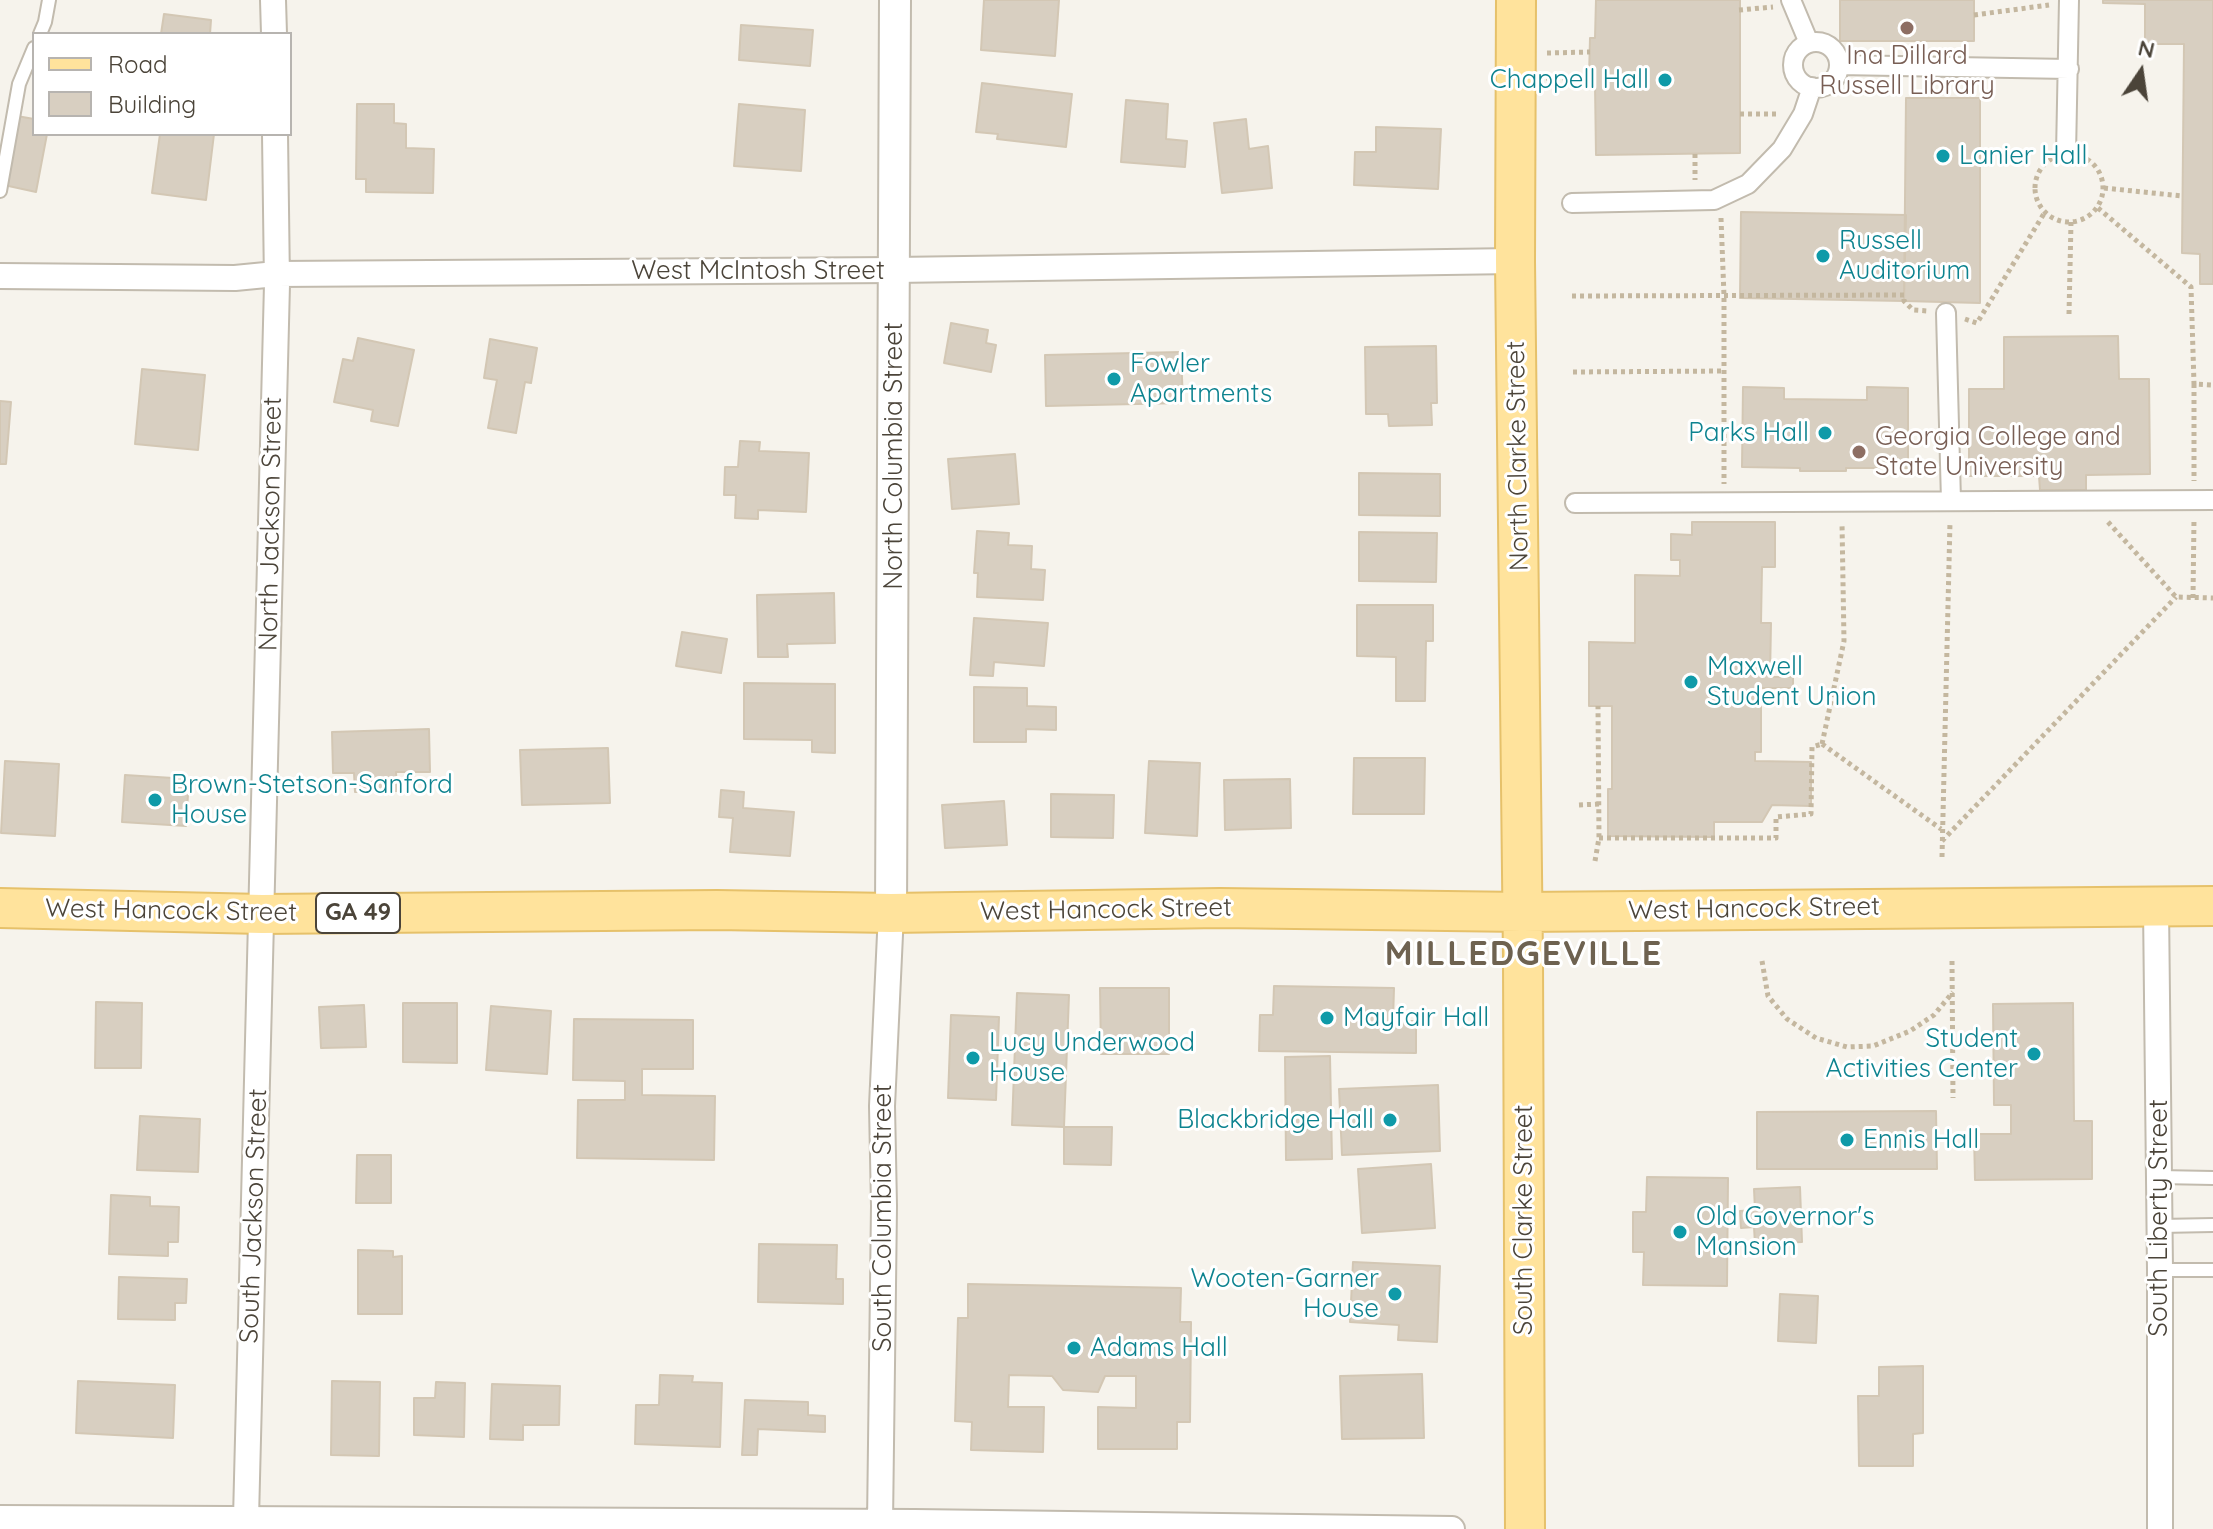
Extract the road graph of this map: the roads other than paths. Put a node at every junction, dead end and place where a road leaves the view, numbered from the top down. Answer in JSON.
{"nodes":[{"id":1,"x":49,"y":0,"type":"edge"},
{"id":2,"x":273,"y":0,"type":"edge"},
{"id":3,"x":895,"y":0,"type":"edge"},
{"id":4,"x":1516,"y":0,"type":"edge"},
{"id":5,"x":2069,"y":1,"type":"edge"},
{"id":6,"x":1792,"y":3,"type":"edge"},
{"id":7,"x":41,"y":32,"type":"edge"},
{"id":8,"x":274,"y":32,"type":"edge"},
{"id":9,"x":1809,"y":43,"type":"junction"},
{"id":10,"x":32,"y":53,"type":"edge"},
{"id":11,"x":1839,"y":65,"type":"junction"},
{"id":12,"x":2069,"y":69,"type":"junction"},
{"id":13,"x":1812,"y":87,"type":"junction"},
{"id":14,"x":275,"y":136,"type":"edge"},
{"id":15,"x":2066,"y":154,"type":"road end"},
{"id":16,"x":0,"y":191,"type":"edge"},
{"id":17,"x":1572,"y":203,"type":"dead end"},
{"id":18,"x":1515,"y":261,"type":"junction"},
{"id":19,"x":895,"y":270,"type":"junction"},
{"id":20,"x":276,"y":274,"type":"junction"},
{"id":21,"x":0,"y":276,"type":"edge"},
{"id":22,"x":1946,"y":313,"type":"dead end"},
{"id":23,"x":2204,"y":500,"type":"edge"},
{"id":24,"x":1951,"y":501,"type":"junction"},
{"id":25,"x":1575,"y":503,"type":"dead end"},
{"id":26,"x":2156,"y":906,"type":"junction"},
{"id":27,"x":2213,"y":906,"type":"edge"},
{"id":28,"x":0,"y":908,"type":"edge"},
{"id":29,"x":1522,"y":912,"type":"junction"},
{"id":30,"x":891,"y":913,"type":"junction"},
{"id":31,"x":262,"y":914,"type":"junction"},
{"id":32,"x":2159,"y":1177,"type":"junction"},
{"id":33,"x":2213,"y":1178,"type":"edge"},
{"id":34,"x":2213,"y":1225,"type":"edge"},
{"id":35,"x":2160,"y":1226,"type":"junction"},
{"id":36,"x":2160,"y":1270,"type":"junction"},
{"id":37,"x":2213,"y":1270,"type":"edge"},
{"id":38,"x":0,"y":1518,"type":"edge"},
{"id":39,"x":246,"y":1518,"type":"junction"},
{"id":40,"x":880,"y":1523,"type":"junction"},
{"id":41,"x":1452,"y":1529,"type":"edge"},
{"id":42,"x":1525,"y":1529,"type":"edge"},
{"id":43,"x":2160,"y":1529,"type":"edge"}],
"edges":[{"from":1,"to":7,"type":"lane"},
{"from":2,"to":8,"type":"street"},
{"from":3,"to":19,"type":"street","name":"North Columbia Street"},
{"from":4,"to":18,"type":"main road","name":"North Clarke Street"},
{"from":5,"to":12,"type":"street"},
{"from":6,"to":9,"type":"street"},
{"from":9,"to":11,"type":"street"},
{"from":9,"to":13,"type":"street"},
{"from":10,"to":16,"type":"lane"},
{"from":11,"to":12,"type":"street"},
{"from":11,"to":13,"type":"street"},
{"from":12,"to":15,"type":"street"},
{"from":13,"to":17,"type":"street"},
{"from":14,"to":20,"type":"street","name":"North Jackson Street"},
{"from":18,"to":19,"type":"street","name":"West McIntosh Street"},
{"from":18,"to":29,"type":"main road","name":"North Clarke Street"},
{"from":19,"to":20,"type":"street","name":"West McIntosh Street"},
{"from":19,"to":30,"type":"street","name":"North Columbia Street"},
{"from":20,"to":21,"type":"street","name":"West McIntosh Street"},
{"from":20,"to":31,"type":"street","name":"North Jackson Street"},
{"from":22,"to":24,"type":"street"},
{"from":23,"to":24,"type":"street"},
{"from":24,"to":25,"type":"street"},
{"from":26,"to":27,"type":"main road","name":"West Hancock Street","number":"GA 49"},
{"from":26,"to":29,"type":"main road","name":"West Hancock Street","number":"GA 49"},
{"from":26,"to":32,"type":"street","name":"South Liberty Street"},
{"from":28,"to":31,"type":"main road","name":"West Hancock Street","number":"GA 49"},
{"from":29,"to":30,"type":"main road","name":"West Hancock Street","number":"GA 49"},
{"from":29,"to":42,"type":"main road","name":"South Clarke Street"},
{"from":30,"to":31,"type":"main road","name":"West Hancock Street","number":"GA 49"},
{"from":30,"to":40,"type":"street","name":"South Columbia Street"},
{"from":31,"to":39,"type":"street","name":"South Jackson Street"},
{"from":32,"to":33,"type":"lane"},
{"from":32,"to":35,"type":"street","name":"South Liberty Street"},
{"from":34,"to":35,"type":"lane"},
{"from":35,"to":36,"type":"street","name":"South Liberty Street"},
{"from":36,"to":37,"type":"lane"},
{"from":36,"to":43,"type":"street","name":"South Liberty Street"},
{"from":38,"to":39,"type":"street"},
{"from":39,"to":40,"type":"street"},
{"from":40,"to":41,"type":"street"}]}
